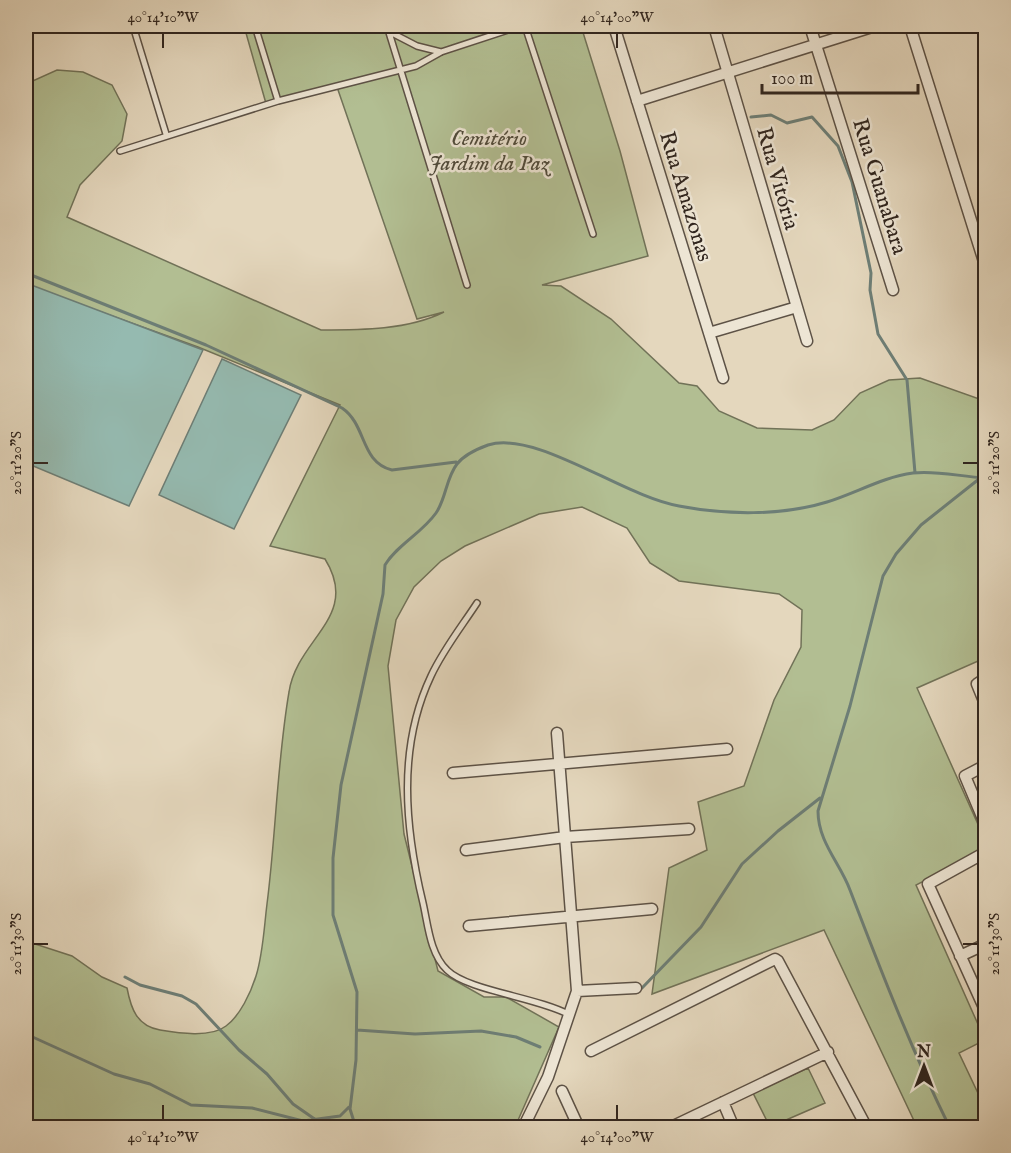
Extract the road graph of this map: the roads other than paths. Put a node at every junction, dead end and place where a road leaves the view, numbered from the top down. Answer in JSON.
{"nodes":[{"id":1,"x":133,"y":26,"type":"edge"},
{"id":2,"x":255,"y":26,"type":"edge"},
{"id":3,"x":520,"y":26,"type":"edge"},
{"id":4,"x":525,"y":26,"type":"edge"},
{"id":5,"x":614,"y":26,"type":"edge"},
{"id":6,"x":714,"y":26,"type":"edge"},
{"id":7,"x":810,"y":26,"type":"edge"},
{"id":8,"x":875,"y":26,"type":"edge"},
{"id":9,"x":910,"y":26,"type":"edge"},
{"id":10,"x":387,"y":28,"type":"edge"},
{"id":11,"x":815,"y":44,"type":"junction"},
{"id":12,"x":441,"y":52,"type":"junction"},
{"id":13,"x":400,"y":69,"type":"junction"},
{"id":14,"x":728,"y":72,"type":"junction"},
{"id":15,"x":278,"y":100,"type":"junction"},
{"id":16,"x":637,"y":101,"type":"junction"},
{"id":17,"x":166,"y":135,"type":"junction"},
{"id":18,"x":120,"y":151,"type":"dead end"},
{"id":19,"x":593,"y":234,"type":"dead end"},
{"id":20,"x":983,"y":255,"type":"edge"},
{"id":21,"x":986,"y":268,"type":"edge"},
{"id":22,"x":467,"y":285,"type":"dead end"},
{"id":23,"x":893,"y":290,"type":"dead end"},
{"id":24,"x":797,"y":307,"type":"junction"},
{"id":25,"x":709,"y":333,"type":"junction"},
{"id":26,"x":807,"y":341,"type":"dead end"},
{"id":27,"x":723,"y":378,"type":"dead end"},
{"id":28,"x":477,"y":603,"type":"dead end"},
{"id":29,"x":986,"y":678,"type":"edge"},
{"id":30,"x":986,"y":706,"type":"edge"},
{"id":31,"x":557,"y":733,"type":"dead end"},
{"id":32,"x":727,"y":749,"type":"dead end"},
{"id":33,"x":558,"y":762,"type":"junction"},
{"id":34,"x":986,"y":765,"type":"edge"},
{"id":35,"x":453,"y":773,"type":"dead end"},
{"id":36,"x":986,"y":826,"type":"edge"},
{"id":37,"x":689,"y":829,"type":"dead end"},
{"id":38,"x":565,"y":837,"type":"junction"},
{"id":39,"x":466,"y":850,"type":"dead end"},
{"id":40,"x":986,"y":852,"type":"edge"},
{"id":41,"x":652,"y":909,"type":"dead end"},
{"id":42,"x":573,"y":917,"type":"junction"},
{"id":43,"x":469,"y":927,"type":"dead end"},
{"id":44,"x":986,"y":944,"type":"edge"},
{"id":45,"x":960,"y":956,"type":"junction"},
{"id":46,"x":636,"y":988,"type":"dead end"},
{"id":47,"x":577,"y":992,"type":"junction"},
{"id":48,"x":986,"y":1012,"type":"edge"},
{"id":49,"x":570,"y":1015,"type":"junction"},
{"id":50,"x":591,"y":1051,"type":"dead end"},
{"id":51,"x":828,"y":1052,"type":"junction"},
{"id":52,"x":562,"y":1091,"type":"dead end"},
{"id":53,"x":723,"y":1102,"type":"junction"},
{"id":54,"x":523,"y":1128,"type":"edge"},
{"id":55,"x":579,"y":1128,"type":"edge"},
{"id":56,"x":669,"y":1128,"type":"edge"},
{"id":57,"x":734,"y":1128,"type":"edge"},
{"id":58,"x":867,"y":1128,"type":"edge"}],
"edges":[{"from":1,"to":17,"type":"lane"},
{"from":2,"to":15,"type":"lane"},
{"from":3,"to":12,"type":"lane"},
{"from":4,"to":19,"type":"lane"},
{"from":5,"to":16,"type":"street","name":"Rua Amazonas"},
{"from":6,"to":14,"type":"street","name":"Rua Vitória"},
{"from":7,"to":11,"type":"street","name":"Rua Guanabara"},
{"from":8,"to":11,"type":"street"},
{"from":9,"to":20,"type":"street"},
{"from":10,"to":12,"type":"lane"},
{"from":10,"to":13,"type":"lane"},
{"from":11,"to":14,"type":"street"},
{"from":11,"to":23,"type":"street","name":"Rua Guanabara"},
{"from":12,"to":13,"type":"lane"},
{"from":13,"to":15,"type":"lane"},
{"from":13,"to":22,"type":"lane"},
{"from":14,"to":16,"type":"street"},
{"from":14,"to":24,"type":"street","name":"Rua Vitória"},
{"from":15,"to":17,"type":"lane"},
{"from":16,"to":25,"type":"street","name":"Rua Amazonas"},
{"from":17,"to":18,"type":"lane"},
{"from":20,"to":21,"type":"street"},
{"from":24,"to":25,"type":"street"},
{"from":24,"to":26,"type":"street","name":"Rua Vitória"},
{"from":25,"to":27,"type":"street","name":"Rua Amazonas"},
{"from":28,"to":49,"type":"lane"},
{"from":29,"to":30,"type":"street"},
{"from":31,"to":33,"type":"street"},
{"from":32,"to":33,"type":"street"},
{"from":33,"to":35,"type":"street"},
{"from":33,"to":38,"type":"street"},
{"from":34,"to":36,"type":"street"},
{"from":37,"to":38,"type":"street"},
{"from":38,"to":39,"type":"street"},
{"from":38,"to":42,"type":"street"},
{"from":40,"to":45,"type":"street"},
{"from":41,"to":42,"type":"street"},
{"from":42,"to":43,"type":"street"},
{"from":42,"to":47,"type":"street"},
{"from":44,"to":45,"type":"street"},
{"from":45,"to":48,"type":"street"},
{"from":46,"to":47,"type":"street"},
{"from":47,"to":49,"type":"street"},
{"from":49,"to":54,"type":"street"},
{"from":50,"to":51,"type":"street"},
{"from":51,"to":53,"type":"street"},
{"from":51,"to":58,"type":"street"},
{"from":52,"to":55,"type":"street"},
{"from":53,"to":56,"type":"street"},
{"from":53,"to":57,"type":"street"}]}
